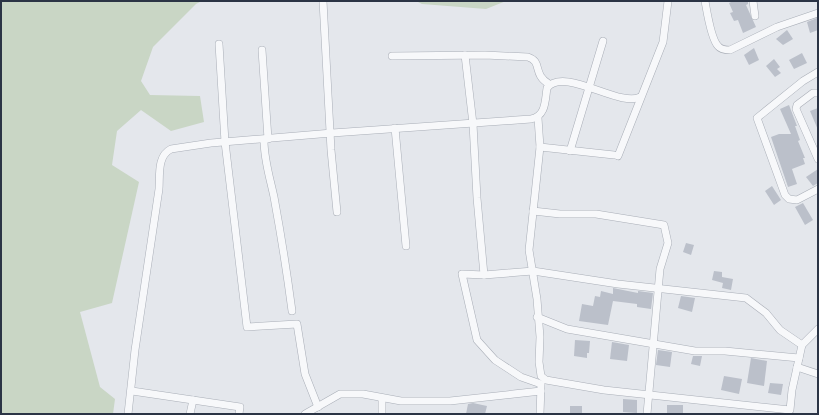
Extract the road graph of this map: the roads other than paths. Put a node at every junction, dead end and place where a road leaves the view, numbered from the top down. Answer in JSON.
{"nodes":[{"id":1,"x":323,"y":1,"type":"edge"},
{"id":2,"x":668,"y":1,"type":"edge"},
{"id":3,"x":705,"y":1,"type":"edge"},
{"id":4,"x":752,"y":1,"type":"edge"},
{"id":5,"x":818,"y":13,"type":"edge"},
{"id":6,"x":756,"y":16,"type":"dead end"},
{"id":7,"x":603,"y":41,"type":"dead end"},
{"id":8,"x":219,"y":44,"type":"dead end"},
{"id":9,"x":262,"y":50,"type":"dead end"},
{"id":10,"x":465,"y":55,"type":"junction"},
{"id":11,"x":392,"y":56,"type":"dead end"},
{"id":12,"x":818,"y":72,"type":"edge"},
{"id":13,"x":549,"y":84,"type":"junction"},
{"id":14,"x":588,"y":87,"type":"junction"},
{"id":15,"x":818,"y":93,"type":"edge"},
{"id":16,"x":640,"y":97,"type":"junction"},
{"id":17,"x":538,"y":118,"type":"junction"},
{"id":18,"x":473,"y":124,"type":"junction"},
{"id":19,"x":395,"y":128,"type":"junction"},
{"id":20,"x":332,"y":133,"type":"junction"},
{"id":21,"x":266,"y":140,"type":"junction"},
{"id":22,"x":225,"y":142,"type":"junction"},
{"id":23,"x":540,"y":147,"type":"junction"},
{"id":24,"x":570,"y":150,"type":"junction"},
{"id":25,"x":818,"y":159,"type":"edge"},
{"id":26,"x":818,"y":189,"type":"edge"},
{"id":27,"x":533,"y":211,"type":"junction"},
{"id":28,"x":337,"y":212,"type":"dead end"},
{"id":29,"x":406,"y":246,"type":"dead end"},
{"id":30,"x":533,"y":272,"type":"junction"},
{"id":31,"x":484,"y":276,"type":"junction"},
{"id":32,"x":659,"y":289,"type":"junction"},
{"id":33,"x":292,"y":311,"type":"dead end"},
{"id":34,"x":537,"y":317,"type":"junction"},
{"id":35,"x":818,"y":329,"type":"edge"},
{"id":36,"x":652,"y":342,"type":"junction"},
{"id":37,"x":802,"y":345,"type":"junction"},
{"id":38,"x":800,"y":358,"type":"junction"},
{"id":39,"x":797,"y":367,"type":"junction"},
{"id":40,"x":818,"y":374,"type":"edge"},
{"id":41,"x":541,"y":376,"type":"junction"},
{"id":42,"x":541,"y":387,"type":"junction"},
{"id":43,"x":132,"y":391,"type":"junction"},
{"id":44,"x":649,"y":395,"type":"junction"},
{"id":45,"x":382,"y":398,"type":"junction"},
{"id":46,"x":193,"y":400,"type":"junction"},
{"id":47,"x":318,"y":407,"type":"junction"},
{"id":48,"x":790,"y":412,"type":"edge"},
{"id":49,"x":128,"y":414,"type":"edge"},
{"id":50,"x":190,"y":414,"type":"edge"},
{"id":51,"x":239,"y":414,"type":"edge"},
{"id":52,"x":305,"y":414,"type":"edge"},
{"id":53,"x":382,"y":414,"type":"edge"},
{"id":54,"x":540,"y":414,"type":"edge"},
{"id":55,"x":647,"y":414,"type":"edge"}],
"edges":[{"from":1,"to":20,"type":"street"},
{"from":2,"to":16,"type":"street"},
{"from":3,"to":5,"type":"street"},
{"from":4,"to":6,"type":"street"},
{"from":7,"to":14,"type":"street"},
{"from":8,"to":22,"type":"street"},
{"from":9,"to":21,"type":"street"},
{"from":10,"to":11,"type":"street"},
{"from":10,"to":13,"type":"street"},
{"from":10,"to":18,"type":"street"},
{"from":12,"to":26,"type":"street"},
{"from":13,"to":14,"type":"street"},
{"from":13,"to":17,"type":"street"},
{"from":14,"to":16,"type":"street"},
{"from":14,"to":24,"type":"street"},
{"from":15,"to":25,"type":"street"},
{"from":16,"to":24,"type":"street"},
{"from":17,"to":18,"type":"street"},
{"from":17,"to":23,"type":"street"},
{"from":18,"to":19,"type":"street"},
{"from":18,"to":31,"type":"street"},
{"from":19,"to":20,"type":"street"},
{"from":19,"to":29,"type":"street"},
{"from":20,"to":21,"type":"street"},
{"from":20,"to":28,"type":"street"},
{"from":21,"to":22,"type":"street"},
{"from":21,"to":33,"type":"street"},
{"from":22,"to":43,"type":"street"},
{"from":22,"to":47,"type":"street"},
{"from":23,"to":24,"type":"street"},
{"from":23,"to":27,"type":"street"},
{"from":27,"to":30,"type":"street"},
{"from":27,"to":32,"type":"street"},
{"from":30,"to":31,"type":"street"},
{"from":30,"to":32,"type":"street"},
{"from":30,"to":34,"type":"street"},
{"from":31,"to":42,"type":"street"},
{"from":32,"to":36,"type":"street"},
{"from":32,"to":37,"type":"street"},
{"from":34,"to":36,"type":"street"},
{"from":34,"to":41,"type":"street"},
{"from":35,"to":37,"type":"street"},
{"from":36,"to":38,"type":"street"},
{"from":36,"to":44,"type":"street"},
{"from":37,"to":38,"type":"street"},
{"from":38,"to":39,"type":"street"},
{"from":39,"to":40,"type":"street"},
{"from":39,"to":48,"type":"street"},
{"from":41,"to":42,"type":"street"},
{"from":41,"to":44,"type":"street"},
{"from":42,"to":45,"type":"street"},
{"from":42,"to":54,"type":"street"},
{"from":43,"to":46,"type":"street"},
{"from":43,"to":49,"type":"street"},
{"from":44,"to":48,"type":"street"},
{"from":44,"to":55,"type":"street"},
{"from":45,"to":47,"type":"street"},
{"from":45,"to":53,"type":"street"},
{"from":46,"to":50,"type":"street"},
{"from":46,"to":51,"type":"street"},
{"from":47,"to":52,"type":"street"}]}
